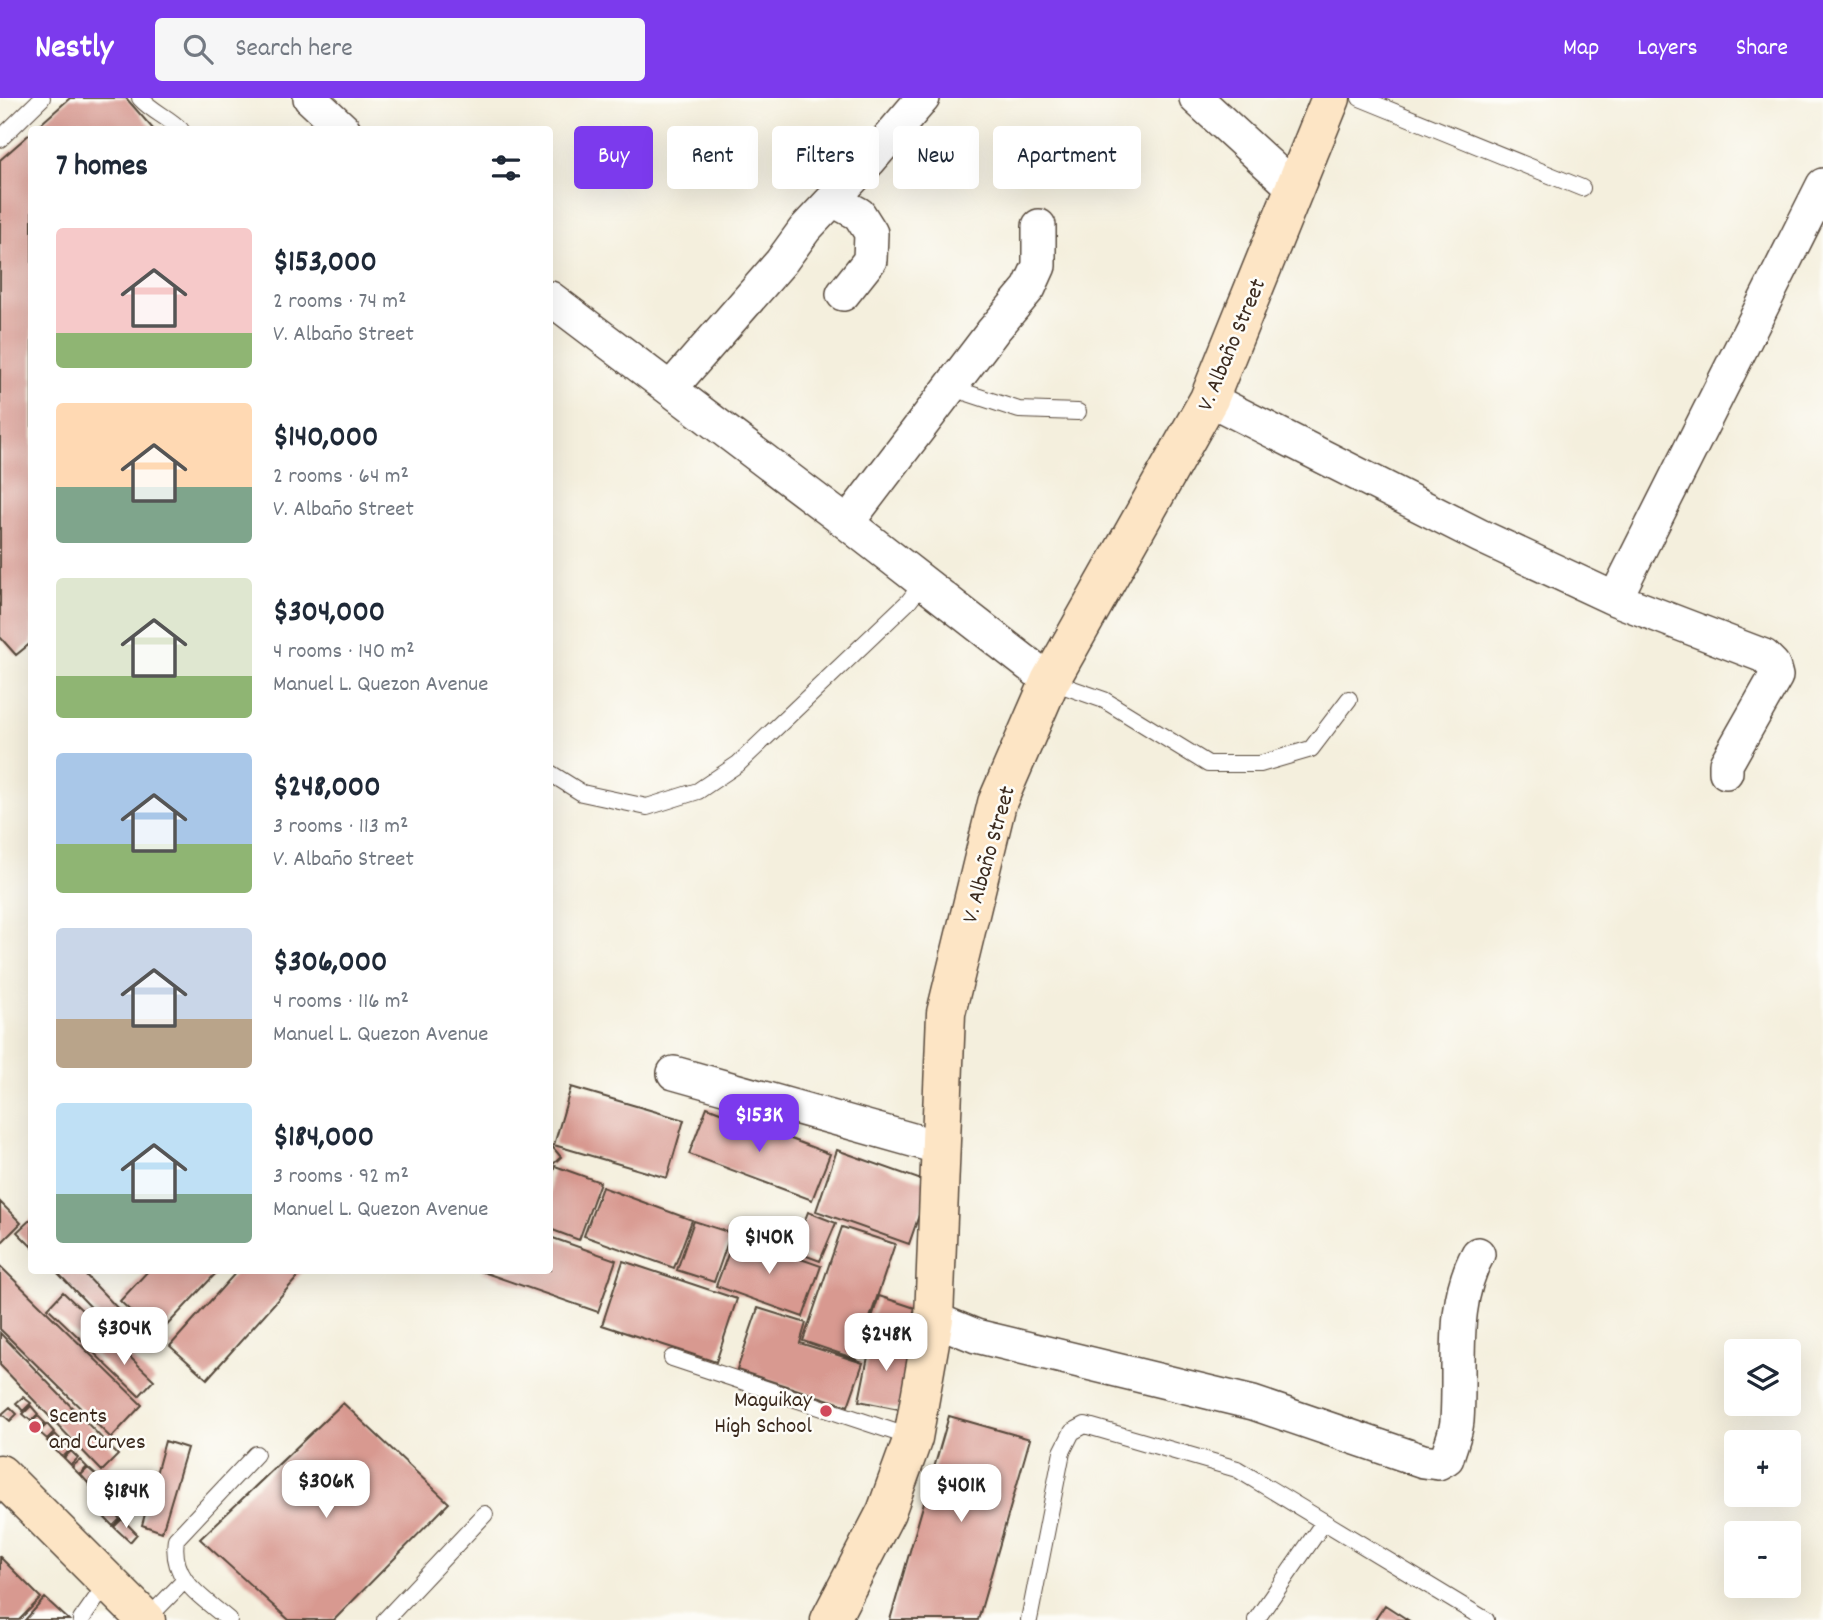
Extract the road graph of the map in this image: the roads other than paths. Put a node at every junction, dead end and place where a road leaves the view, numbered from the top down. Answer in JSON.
{"nodes":[{"id":1,"x":41,"y":98,"type":"edge"},
{"id":2,"x":140,"y":98,"type":"edge"},
{"id":3,"x":310,"y":98,"type":"edge"},
{"id":4,"x":923,"y":98,"type":"edge"},
{"id":5,"x":1196,"y":98,"type":"edge"},
{"id":6,"x":1331,"y":98,"type":"edge"},
{"id":7,"x":1360,"y":98,"type":"edge"},
{"id":8,"x":177,"y":126,"type":"edge"},
{"id":9,"x":340,"y":126,"type":"edge"},
{"id":10,"x":0,"y":139,"type":"edge"},
{"id":11,"x":1823,"y":185,"type":"edge"},
{"id":12,"x":1582,"y":188,"type":"dead end"},
{"id":13,"x":1295,"y":189,"type":"junction"},
{"id":14,"x":833,"y":200,"type":"junction"},
{"id":15,"x":1039,"y":226,"type":"dead end"},
{"id":16,"x":843,"y":294,"type":"dead end"},
{"id":17,"x":553,"y":300,"type":"edge"},
{"id":18,"x":949,"y":387,"type":"junction"},
{"id":19,"x":670,"y":389,"type":"junction"},
{"id":20,"x":1209,"y":399,"type":"junction"},
{"id":21,"x":1078,"y":412,"type":"dead end"},
{"id":22,"x":847,"y":523,"type":"junction"},
{"id":23,"x":923,"y":583,"type":"junction"},
{"id":24,"x":1615,"y":599,"type":"junction"},
{"id":25,"x":1050,"y":681,"type":"junction"},
{"id":26,"x":1349,"y":699,"type":"dead end"},
{"id":27,"x":1726,"y":772,"type":"dead end"},
{"id":28,"x":553,"y":775,"type":"edge"},
{"id":29,"x":674,"y":1073,"type":"dead end"},
{"id":30,"x":941,"y":1148,"type":"junction"},
{"id":31,"x":1478,"y":1254,"type":"dead end"},
{"id":32,"x":934,"y":1319,"type":"junction"},
{"id":33,"x":672,"y":1358,"type":"dead end"},
{"id":34,"x":913,"y":1438,"type":"junction"},
{"id":35,"x":256,"y":1454,"type":"dead end"},
{"id":36,"x":0,"y":1474,"type":"edge"},
{"id":37,"x":485,"y":1514,"type":"dead end"},
{"id":38,"x":1324,"y":1522,"type":"junction"},
{"id":39,"x":184,"y":1581,"type":"junction"},
{"id":40,"x":107,"y":1583,"type":"junction"},
{"id":41,"x":81,"y":1620,"type":"edge"},
{"id":42,"x":146,"y":1620,"type":"edge"},
{"id":43,"x":229,"y":1620,"type":"edge"},
{"id":44,"x":385,"y":1620,"type":"edge"},
{"id":45,"x":830,"y":1620,"type":"edge"},
{"id":46,"x":1029,"y":1620,"type":"edge"},
{"id":47,"x":1256,"y":1620,"type":"edge"},
{"id":48,"x":1486,"y":1620,"type":"edge"}],
"edges":[{"from":1,"to":10,"type":"lane"},
{"from":2,"to":8,"type":"lane"},
{"from":3,"to":9,"type":"street"},
{"from":4,"to":14,"type":"street"},
{"from":5,"to":13,"type":"street"},
{"from":6,"to":13,"type":"street","name":"V. Albaño Street"},
{"from":7,"to":12,"type":"lane"},
{"from":11,"to":24,"type":"street"},
{"from":13,"to":20,"type":"street","name":"V. Albaño Street"},
{"from":14,"to":16,"type":"street"},
{"from":14,"to":19,"type":"street"},
{"from":15,"to":18,"type":"street"},
{"from":17,"to":19,"type":"street"},
{"from":18,"to":21,"type":"lane"},
{"from":18,"to":22,"type":"street"},
{"from":19,"to":22,"type":"street"},
{"from":20,"to":24,"type":"street"},
{"from":20,"to":25,"type":"street","name":"V. Albaño Street"},
{"from":22,"to":23,"type":"street"},
{"from":23,"to":25,"type":"street"},
{"from":23,"to":28,"type":"lane"},
{"from":24,"to":27,"type":"street"},
{"from":25,"to":26,"type":"lane"},
{"from":25,"to":30,"type":"street","name":"V. Albaño Street"},
{"from":29,"to":30,"type":"street"},
{"from":30,"to":32,"type":"street","name":"V. Albaño Street"},
{"from":31,"to":32,"type":"street"},
{"from":32,"to":34,"type":"street","name":"V. Albaño Street"},
{"from":33,"to":34,"type":"lane"},
{"from":34,"to":45,"type":"street","name":"V. Albaño Street"},
{"from":35,"to":39,"type":"lane"},
{"from":36,"to":40,"type":"street"},
{"from":37,"to":44,"type":"lane"},
{"from":38,"to":46,"type":"lane"},
{"from":38,"to":47,"type":"lane"},
{"from":38,"to":48,"type":"lane"},
{"from":39,"to":42,"type":"lane"},
{"from":39,"to":43,"type":"lane"},
{"from":40,"to":41,"type":"lane"},
{"from":40,"to":42,"type":"street"}]}
